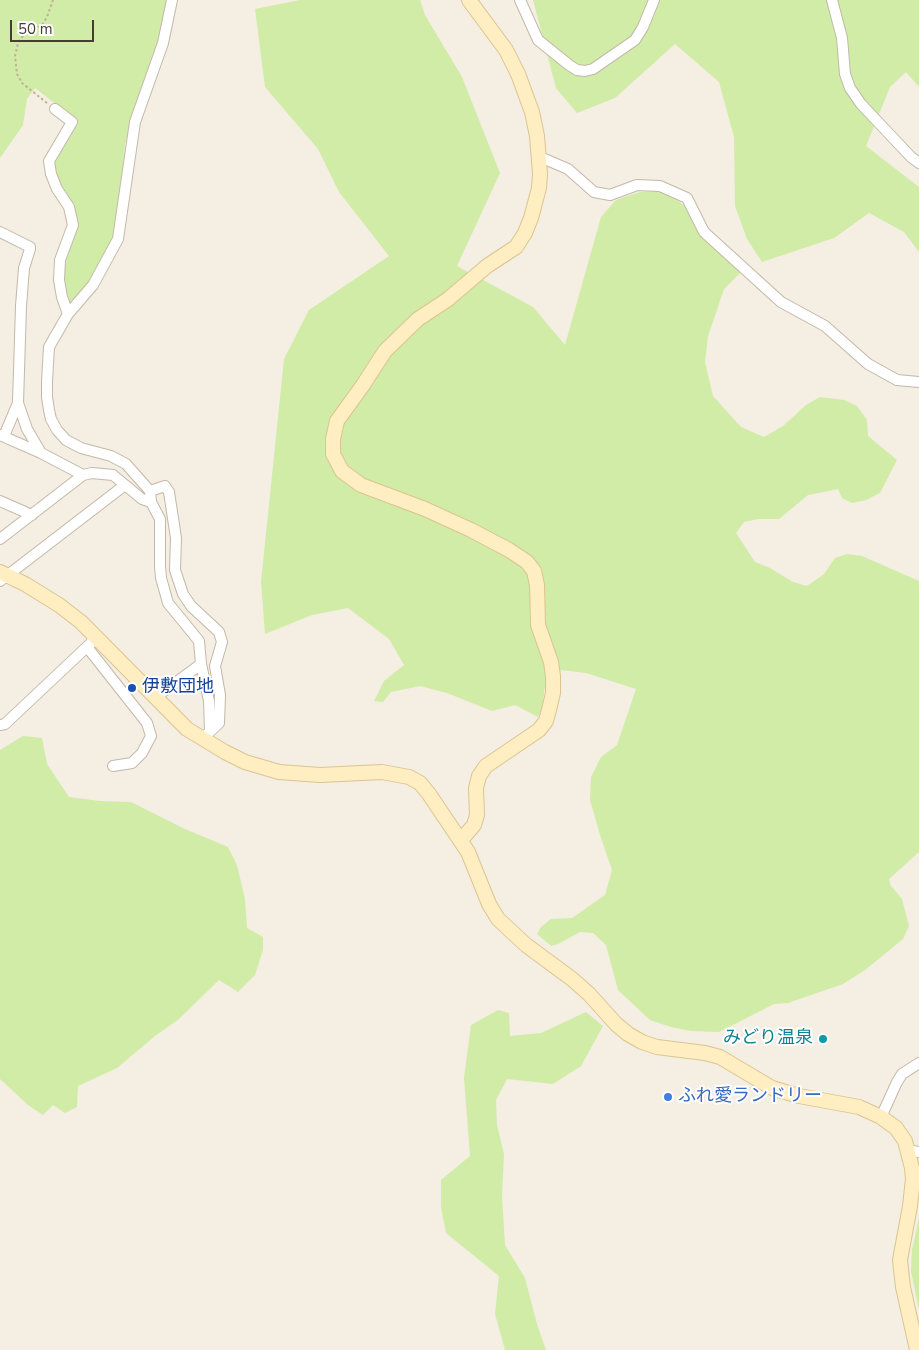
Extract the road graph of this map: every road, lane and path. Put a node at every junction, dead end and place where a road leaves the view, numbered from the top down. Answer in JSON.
{"nodes":[{"id":1,"x":53,"y":0,"type":"edge"},
{"id":2,"x":172,"y":0,"type":"edge"},
{"id":3,"x":469,"y":0,"type":"edge"},
{"id":4,"x":520,"y":0,"type":"edge"},
{"id":5,"x":654,"y":0,"type":"edge"},
{"id":6,"x":832,"y":0,"type":"edge"},
{"id":7,"x":55,"y":109,"type":"joint"},
{"id":8,"x":540,"y":157,"type":"junction"},
{"id":9,"x":919,"y":163,"type":"edge"},
{"id":10,"x":0,"y":232,"type":"edge"},
{"id":11,"x":68,"y":314,"type":"junction"},
{"id":12,"x":919,"y":382,"type":"edge"},
{"id":13,"x":18,"y":404,"type":"junction"},
{"id":14,"x":2,"y":436,"type":"edge"},
{"id":15,"x":41,"y":453,"type":"junction"},
{"id":16,"x":83,"y":475,"type":"junction"},
{"id":17,"x":124,"y":485,"type":"junction"},
{"id":18,"x":150,"y":490,"type":"junction"},
{"id":19,"x":0,"y":501,"type":"edge"},
{"id":20,"x":151,"y":502,"type":"junction"},
{"id":21,"x":32,"y":515,"type":"junction"},
{"id":22,"x":0,"y":539,"type":"edge"},
{"id":23,"x":2,"y":576,"type":"edge"},
{"id":24,"x":92,"y":642,"type":"junction"},
{"id":25,"x":201,"y":664,"type":"junction"},
{"id":26,"x":156,"y":697,"type":"junction"},
{"id":27,"x":0,"y":725,"type":"edge"},
{"id":28,"x":206,"y":735,"type":"junction"},
{"id":29,"x":113,"y":766,"type":"dead end"},
{"id":30,"x":461,"y":840,"type":"junction"},
{"id":31,"x":919,"y":1063,"type":"edge"},
{"id":32,"x":881,"y":1117,"type":"junction"},
{"id":33,"x":913,"y":1151,"type":"edge"},
{"id":34,"x":917,"y":1350,"type":"edge"}],
"edges":[{"from":1,"to":7,"type":"path"},
{"from":2,"to":11,"type":"street"},
{"from":3,"to":8,"type":"street"},
{"from":4,"to":5,"type":"street"},
{"from":6,"to":9,"type":"street"},
{"from":7,"to":11,"type":"street"},
{"from":8,"to":12,"type":"street"},
{"from":8,"to":30,"type":"street"},
{"from":10,"to":13,"type":"street"},
{"from":11,"to":18,"type":"street"},
{"from":13,"to":14,"type":"street"},
{"from":13,"to":15,"type":"street"},
{"from":14,"to":15,"type":"street"},
{"from":15,"to":16,"type":"street"},
{"from":16,"to":17,"type":"street"},
{"from":16,"to":21,"type":"street"},
{"from":17,"to":20,"type":"street"},
{"from":17,"to":23,"type":"street"},
{"from":18,"to":20,"type":"street"},
{"from":18,"to":28,"type":"street"},
{"from":19,"to":21,"type":"street"},
{"from":20,"to":25,"type":"street"},
{"from":21,"to":22,"type":"street"},
{"from":23,"to":24,"type":"street"},
{"from":24,"to":26,"type":"street"},
{"from":24,"to":27,"type":"street"},
{"from":24,"to":29,"type":"street"},
{"from":25,"to":26,"type":"street"},
{"from":25,"to":28,"type":"street"},
{"from":26,"to":28,"type":"street"},
{"from":28,"to":30,"type":"street"},
{"from":30,"to":32,"type":"street"},
{"from":31,"to":32,"type":"street"},
{"from":32,"to":33,"type":"street"},
{"from":33,"to":34,"type":"street"}]}
